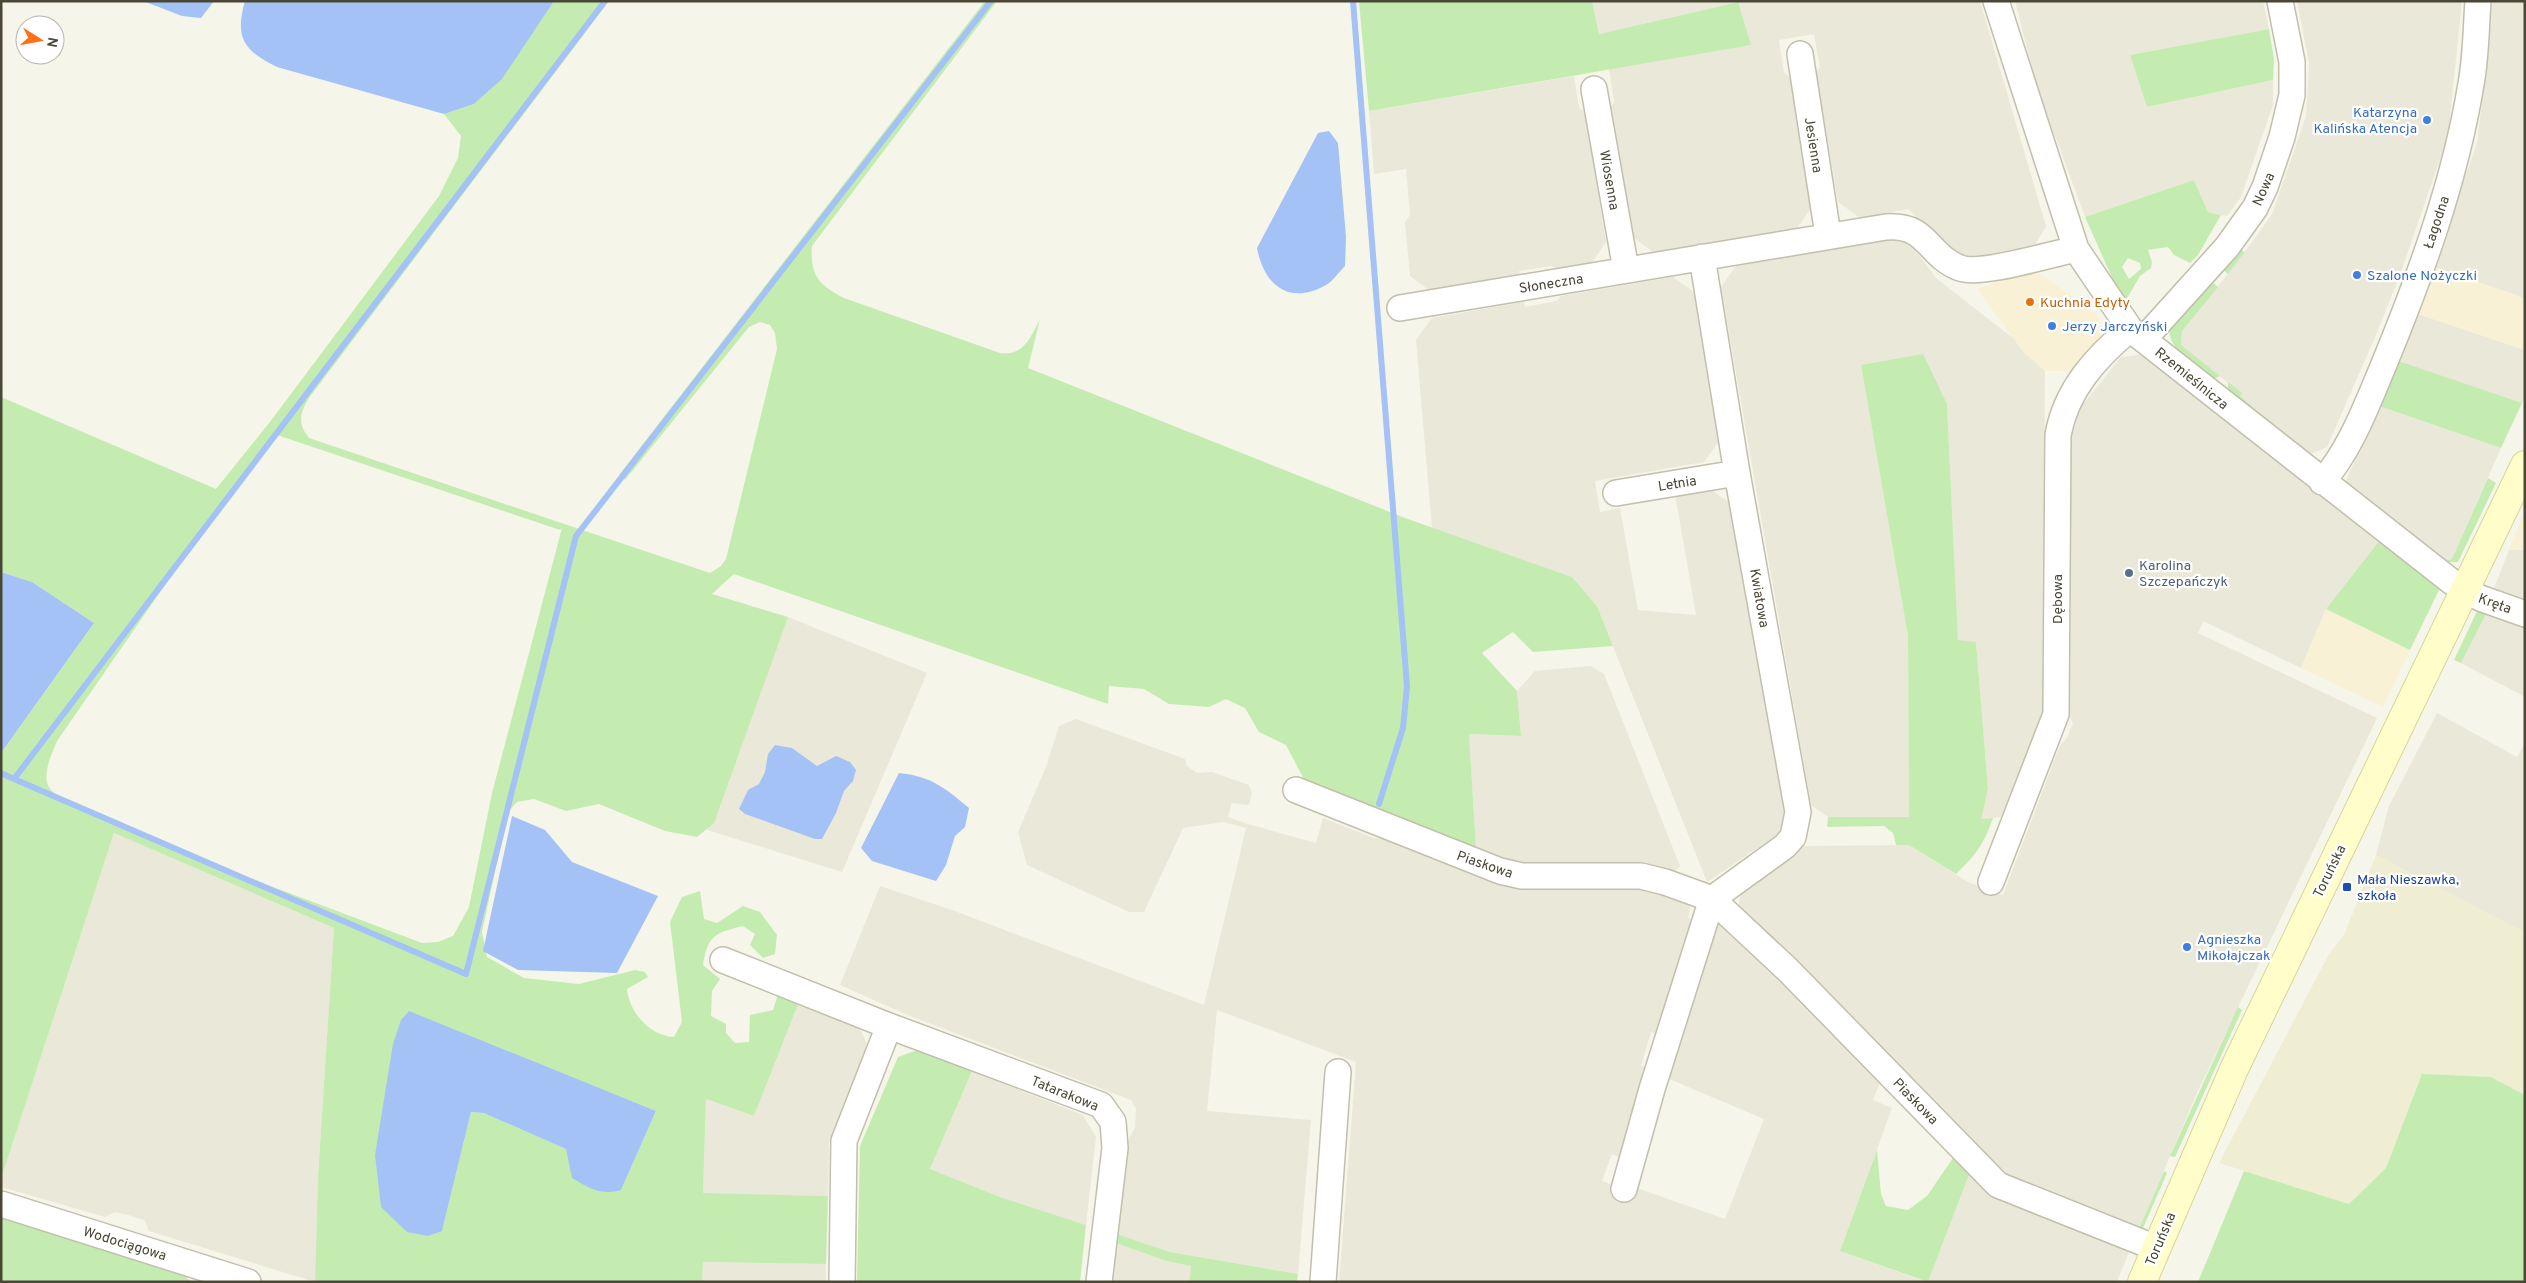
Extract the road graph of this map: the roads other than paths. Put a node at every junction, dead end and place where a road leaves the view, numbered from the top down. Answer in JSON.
{"nodes":[{"id":1,"x":1996,"y":1,"type":"edge"},
{"id":2,"x":2280,"y":1,"type":"edge"},
{"id":3,"x":2478,"y":1,"type":"edge"},
{"id":4,"x":1800,"y":54,"type":"dead end"},
{"id":5,"x":1594,"y":89,"type":"dead end"},
{"id":6,"x":1828,"y":235,"type":"junction"},
{"id":7,"x":2076,"y":249,"type":"junction"},
{"id":8,"x":1702,"y":257,"type":"junction"},
{"id":9,"x":1626,"y":270,"type":"junction"},
{"id":10,"x":1400,"y":308,"type":"dead end"},
{"id":11,"x":2137,"y":334,"type":"junction"},
{"id":12,"x":2525,"y":465,"type":"edge"},
{"id":13,"x":1737,"y":473,"type":"junction"},
{"id":14,"x":2322,"y":482,"type":"junction"},
{"id":15,"x":1616,"y":493,"type":"dead end"},
{"id":16,"x":2465,"y":591,"type":"junction"},
{"id":17,"x":2525,"y":614,"type":"edge"},
{"id":18,"x":1296,"y":790,"type":"dead end"},
{"id":19,"x":1991,"y":882,"type":"dead end"},
{"id":20,"x":1712,"y":899,"type":"junction"},
{"id":21,"x":723,"y":960,"type":"dead end"},
{"id":22,"x":889,"y":1026,"type":"junction"},
{"id":23,"x":1338,"y":1072,"type":"dead end"},
{"id":24,"x":1624,"y":1189,"type":"dead end"},
{"id":25,"x":1,"y":1204,"type":"edge"},
{"id":26,"x":2156,"y":1248,"type":"junction"},
{"id":27,"x":248,"y":1282,"type":"edge"},
{"id":28,"x":842,"y":1282,"type":"edge"},
{"id":29,"x":1099,"y":1282,"type":"edge"},
{"id":30,"x":1323,"y":1282,"type":"edge"},
{"id":31,"x":2142,"y":1282,"type":"edge"}],
"edges":[{"from":1,"to":7,"type":"street","name":"Rzemieślnicza"},
{"from":2,"to":11,"type":"street","name":"Nowa"},
{"from":3,"to":14,"type":"street","name":"Łagodna"},
{"from":4,"to":6,"type":"street","name":"Jesienna"},
{"from":5,"to":9,"type":"street","name":"Wiosenna"},
{"from":6,"to":7,"type":"street","name":"Słoneczna"},
{"from":6,"to":8,"type":"street","name":"Słoneczna"},
{"from":7,"to":11,"type":"street","name":"Rzemieślnicza"},
{"from":8,"to":9,"type":"street","name":"Słoneczna"},
{"from":8,"to":13,"type":"street","name":"Kwiatowa"},
{"from":9,"to":10,"type":"street","name":"Słoneczna"},
{"from":11,"to":14,"type":"street","name":"Rzemieślnicza"},
{"from":11,"to":19,"type":"street","name":"Dębowa"},
{"from":12,"to":16,"type":"main road","name":"Toruńska"},
{"from":13,"to":15,"type":"street","name":"Letnia"},
{"from":13,"to":20,"type":"street","name":"Kwiatowa"},
{"from":14,"to":16,"type":"street","name":"Rzemieślnicza"},
{"from":16,"to":17,"type":"street","name":"Kręta"},
{"from":16,"to":26,"type":"main road","name":"Toruńska"},
{"from":18,"to":20,"type":"street","name":"Piaskowa"},
{"from":20,"to":24,"type":"street"},
{"from":20,"to":26,"type":"street","name":"Piaskowa"},
{"from":21,"to":22,"type":"street","name":"Tatarakowa"},
{"from":22,"to":28,"type":"street"},
{"from":22,"to":29,"type":"street","name":"Tatarakowa"},
{"from":23,"to":30,"type":"street"},
{"from":25,"to":27,"type":"street","name":"Wodociągowa"},
{"from":26,"to":31,"type":"main road","name":"Toruńska"}]}
